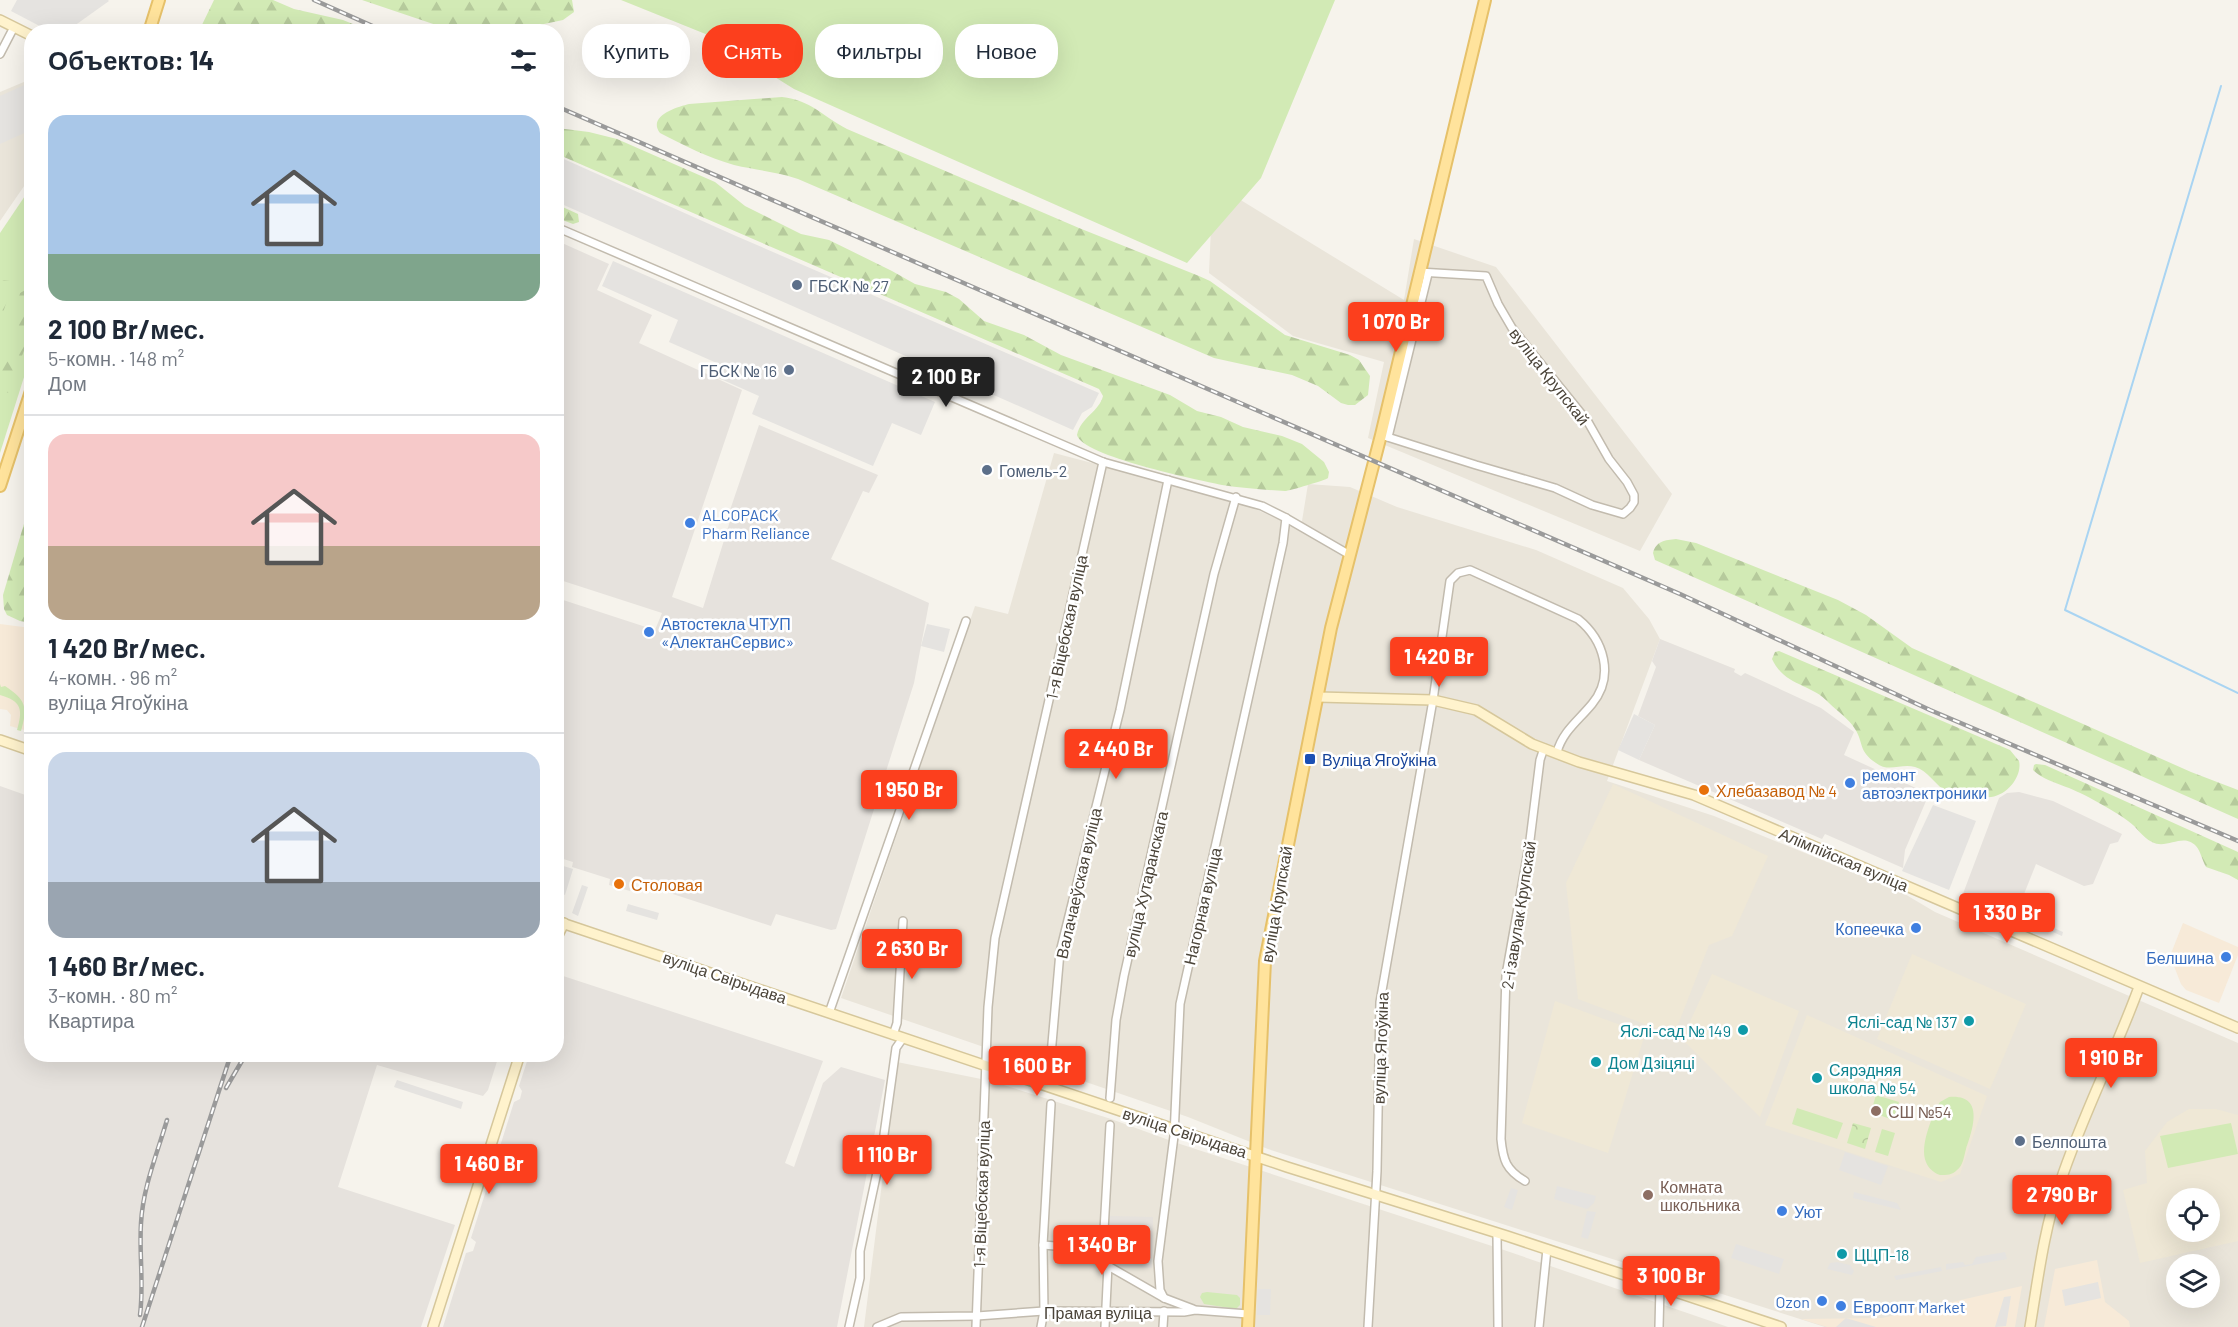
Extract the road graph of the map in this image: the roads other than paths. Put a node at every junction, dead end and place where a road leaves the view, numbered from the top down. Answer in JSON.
{"nodes":[{"id":1,"x":159,"y":0,"type":"edge"},
{"id":2,"x":1485,"y":0,"type":"edge"},
{"id":3,"x":0,"y":20,"type":"edge"},
{"id":4,"x":151,"y":24,"type":"edge"},
{"id":5,"x":14,"y":27,"type":"junction"},
{"id":6,"x":24,"y":32,"type":"edge"},
{"id":7,"x":0,"y":54,"type":"edge"},
{"id":8,"x":564,"y":230,"type":"edge"},
{"id":9,"x":1424,"y":273,"type":"junction"},
{"id":10,"x":24,"y":412,"type":"edge"},
{"id":11,"x":1385,"y":436,"type":"junction"},
{"id":12,"x":1102,"y":462,"type":"junction"},
{"id":13,"x":1168,"y":480,"type":"junction"},
{"id":14,"x":0,"y":486,"type":"edge"},
{"id":15,"x":1236,"y":497,"type":"junction"},
{"id":16,"x":1287,"y":518,"type":"junction"},
{"id":17,"x":1350,"y":555,"type":"junction"},
{"id":18,"x":966,"y":621,"type":"dead end"},
{"id":19,"x":1318,"y":697,"type":"junction"},
{"id":20,"x":1433,"y":700,"type":"junction"},
{"id":21,"x":0,"y":740,"type":"edge"},
{"id":22,"x":24,"y":748,"type":"edge"},
{"id":23,"x":1544,"y":748,"type":"junction"},
{"id":24,"x":1557,"y":752,"type":"junction"},
{"id":25,"x":903,"y":921,"type":"dead end"},
{"id":26,"x":564,"y":923,"type":"edge"},
{"id":27,"x":2139,"y":987,"type":"junction"},
{"id":28,"x":829,"y":1013,"type":"junction"},
{"id":29,"x":2238,"y":1028,"type":"edge"},
{"id":30,"x":898,"y":1036,"type":"junction"},
{"id":31,"x":517,"y":1062,"type":"edge"},
{"id":32,"x":986,"y":1065,"type":"junction"},
{"id":33,"x":1049,"y":1078,"type":"dead end"},
{"id":34,"x":1110,"y":1098,"type":"dead end"},
{"id":35,"x":1051,"y":1104,"type":"dead end"},
{"id":36,"x":1110,"y":1125,"type":"dead end"},
{"id":37,"x":1173,"y":1129,"type":"junction"},
{"id":38,"x":1255,"y":1155,"type":"junction"},
{"id":39,"x":1525,"y":1181,"type":"dead end"},
{"id":40,"x":1375,"y":1194,"type":"junction"},
{"id":41,"x":1497,"y":1234,"type":"junction"},
{"id":42,"x":1043,"y":1245,"type":"junction"},
{"id":43,"x":1547,"y":1249,"type":"junction"},
{"id":44,"x":1108,"y":1264,"type":"junction"},
{"id":45,"x":1660,"y":1286,"type":"junction"},
{"id":46,"x":1164,"y":1298,"type":"junction"},
{"id":47,"x":1195,"y":1310,"type":"junction"},
{"id":48,"x":1044,"y":1311,"type":"junction"},
{"id":49,"x":1164,"y":1311,"type":"junction"},
{"id":50,"x":1106,"y":1312,"type":"junction"},
{"id":51,"x":1248,"y":1314,"type":"junction"},
{"id":52,"x":977,"y":1316,"type":"junction"},
{"id":53,"x":1778,"y":1326,"type":"edge"},
{"id":54,"x":433,"y":1327,"type":"edge"},
{"id":55,"x":849,"y":1327,"type":"edge"},
{"id":56,"x":877,"y":1327,"type":"edge"},
{"id":57,"x":976,"y":1327,"type":"edge"},
{"id":58,"x":1041,"y":1327,"type":"edge"},
{"id":59,"x":1105,"y":1327,"type":"edge"},
{"id":60,"x":1163,"y":1327,"type":"edge"},
{"id":61,"x":1248,"y":1327,"type":"edge"},
{"id":62,"x":1368,"y":1327,"type":"edge"},
{"id":63,"x":1498,"y":1327,"type":"edge"},
{"id":64,"x":1539,"y":1327,"type":"edge"},
{"id":65,"x":1659,"y":1327,"type":"edge"},
{"id":66,"x":2030,"y":1327,"type":"edge"}],
"edges":[{"from":1,"to":4,"type":"main road"},
{"from":2,"to":9,"type":"main road","name":"вуліца Крупскай"},
{"from":3,"to":5,"type":"main road"},
{"from":5,"to":6,"type":"main road"},
{"from":5,"to":7,"type":"street"},
{"from":8,"to":12,"type":"street"},
{"from":9,"to":11,"type":"main road","name":"вуліца Крупскай"},
{"from":9,"to":11,"type":"street","name":"вуліца Крупскай"},
{"from":10,"to":14,"type":"main road"},
{"from":11,"to":17,"type":"main road","name":"вуліца Крупскай"},
{"from":12,"to":13,"type":"street"},
{"from":12,"to":32,"type":"street","name":"1-я Віцебская вуліца"},
{"from":13,"to":15,"type":"street"},
{"from":13,"to":33,"type":"street","name":"Валачаеўская вуліца"},
{"from":15,"to":16,"type":"street"},
{"from":15,"to":34,"type":"street","name":"вуліца Хутаранскага"},
{"from":16,"to":17,"type":"street"},
{"from":16,"to":37,"type":"street","name":"Нагорная вуліца"},
{"from":17,"to":19,"type":"main road","name":"вуліца Крупскай"},
{"from":18,"to":28,"type":"street"},
{"from":19,"to":20,"type":"main road"},
{"from":19,"to":38,"type":"main road","name":"вуліца Крупскай"},
{"from":20,"to":23,"type":"main road"},
{"from":20,"to":24,"type":"street","name":"вуліца Ягоўкіна"},
{"from":20,"to":40,"type":"street","name":"вуліца Ягоўкіна"},
{"from":21,"to":22,"type":"main road"},
{"from":23,"to":24,"type":"main road","name":"Алімпійская вуліца"},
{"from":23,"to":39,"type":"street","name":"2-і завулак Крупскай"},
{"from":24,"to":27,"type":"main road","name":"Алімпійская вуліца"},
{"from":25,"to":30,"type":"street"},
{"from":26,"to":28,"type":"main road","name":"вуліца Свірыдава"},
{"from":27,"to":29,"type":"main road","name":"Алімпійская вуліца"},
{"from":27,"to":66,"type":"main road"},
{"from":28,"to":30,"type":"main road","name":"вуліца Свірыдава"},
{"from":30,"to":32,"type":"main road","name":"вуліца Свірыдава"},
{"from":30,"to":55,"type":"street"},
{"from":31,"to":54,"type":"main road"},
{"from":32,"to":37,"type":"main road","name":"вуліца Свірыдава"},
{"from":32,"to":52,"type":"street","name":"1-я Віцебская вуліца"},
{"from":35,"to":42,"type":"street"},
{"from":36,"to":44,"type":"street"},
{"from":37,"to":38,"type":"main road","name":"вуліца Свірыдава"},
{"from":37,"to":46,"type":"street","name":"Нагорная вуліца"},
{"from":38,"to":40,"type":"main road","name":"вуліца Свірыдава"},
{"from":38,"to":51,"type":"main road","name":"вуліца Крупскай"},
{"from":40,"to":41,"type":"main road","name":"вуліца Свірыдава"},
{"from":40,"to":62,"type":"street","name":"вуліца Ягоўкіна"},
{"from":41,"to":43,"type":"main road","name":"вуліца Свірыдава"},
{"from":41,"to":63,"type":"street"},
{"from":42,"to":44,"type":"street"},
{"from":42,"to":48,"type":"street"},
{"from":43,"to":45,"type":"main road","name":"вуліца Свірыдава"},
{"from":43,"to":64,"type":"street"},
{"from":44,"to":46,"type":"street"},
{"from":44,"to":50,"type":"street"},
{"from":45,"to":53,"type":"main road","name":"вуліца Свірыдава"},
{"from":45,"to":65,"type":"street"},
{"from":46,"to":47,"type":"street"},
{"from":47,"to":49,"type":"street","name":"Прамая вуліца"},
{"from":47,"to":51,"type":"street","name":"Прамая вуліца"},
{"from":48,"to":50,"type":"street","name":"Прамая вуліца"},
{"from":48,"to":52,"type":"street","name":"Прамая вуліца"},
{"from":48,"to":58,"type":"street"},
{"from":49,"to":50,"type":"street","name":"Прамая вуліца"},
{"from":49,"to":60,"type":"street"},
{"from":50,"to":59,"type":"street"},
{"from":51,"to":61,"type":"main road","name":"вуліца Крупскай"},
{"from":52,"to":56,"type":"street","name":"Прамая вуліца"},
{"from":52,"to":57,"type":"street","name":"1-я Віцебская вуліца"}]}
